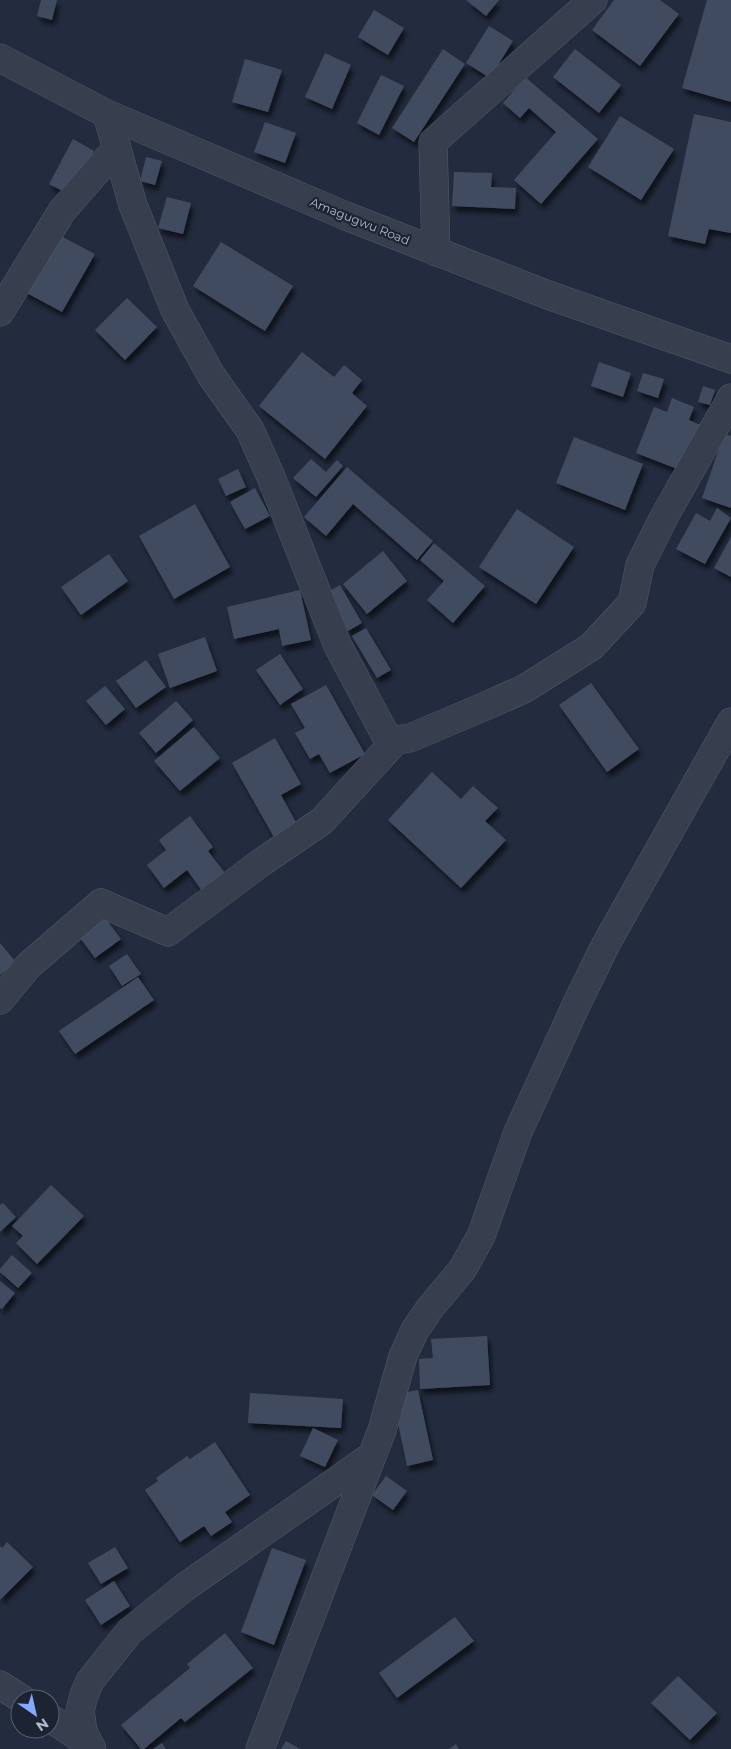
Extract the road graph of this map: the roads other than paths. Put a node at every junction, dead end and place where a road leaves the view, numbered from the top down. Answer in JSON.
{"nodes":[{"id":1,"x":593,"y":0,"type":"edge"},
{"id":2,"x":0,"y":58,"type":"edge"},
{"id":3,"x":106,"y":114,"type":"junction"},
{"id":4,"x":117,"y":148,"type":"junction"},
{"id":5,"x":436,"y":252,"type":"junction"},
{"id":6,"x":0,"y":312,"type":"edge"},
{"id":7,"x":731,"y":359,"type":"edge"},
{"id":8,"x":731,"y":398,"type":"edge"},
{"id":9,"x":731,"y":722,"type":"edge"},
{"id":10,"x":396,"y":740,"type":"junction"},
{"id":11,"x":0,"y":1000,"type":"edge"},
{"id":12,"x":372,"y":1456,"type":"junction"},
{"id":13,"x":60,"y":1725,"type":"edge"},
{"id":14,"x":91,"y":1747,"type":"edge"},
{"id":15,"x":260,"y":1749,"type":"edge"}],
"edges":[{"from":1,"to":5,"type":"street"},
{"from":2,"to":3,"type":"street","name":"Amagugwu Road"},
{"from":3,"to":4,"type":"street"},
{"from":3,"to":5,"type":"street","name":"Amagugwu Road"},
{"from":4,"to":6,"type":"street"},
{"from":4,"to":10,"type":"street"},
{"from":5,"to":7,"type":"street","name":"Amagugwu Road"},
{"from":8,"to":10,"type":"street"},
{"from":9,"to":12,"type":"street"},
{"from":10,"to":11,"type":"street"},
{"from":12,"to":14,"type":"street"},
{"from":12,"to":15,"type":"street"},
{"from":13,"to":14,"type":"street"}]}
